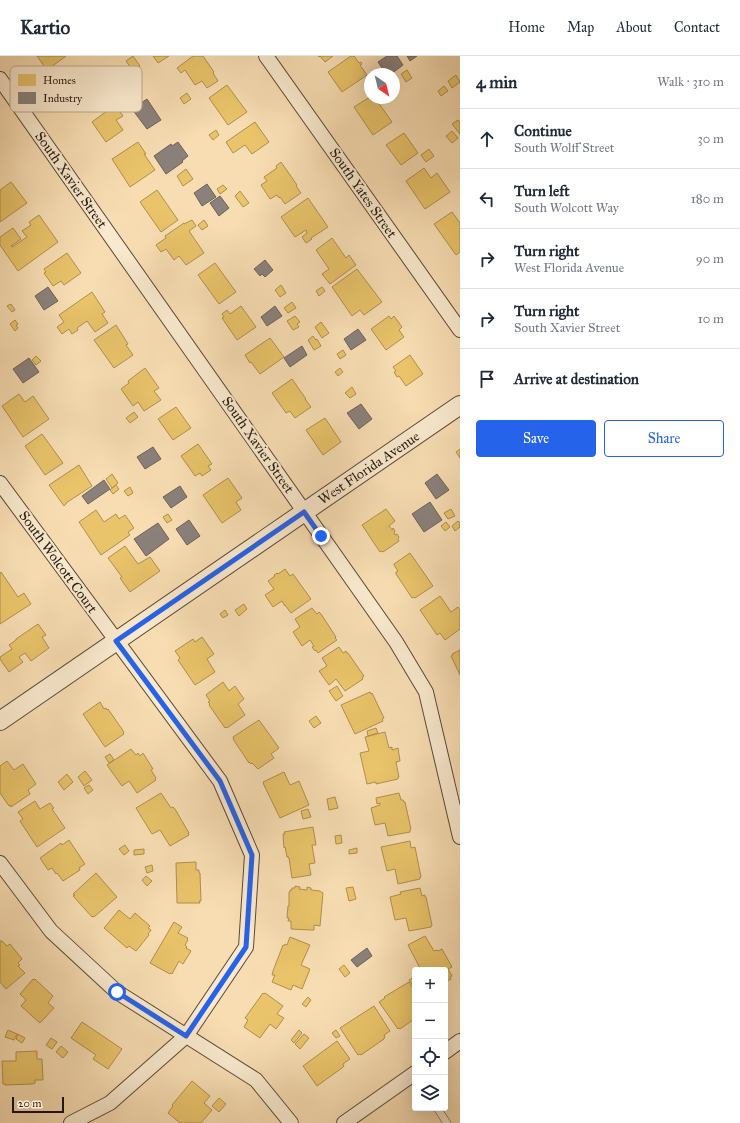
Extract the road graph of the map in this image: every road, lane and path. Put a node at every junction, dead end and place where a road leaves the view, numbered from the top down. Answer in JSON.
{"nodes":[{"id":1,"x":266,"y":56,"type":"edge"},
{"id":2,"x":0,"y":79,"type":"edge"},
{"id":3,"x":10,"y":93,"type":"edge"},
{"id":4,"x":23,"y":112,"type":"edge"},
{"id":5,"x":460,"y":330,"type":"edge"},
{"id":6,"x":460,"y":405,"type":"edge"},
{"id":7,"x":0,"y":482,"type":"edge"},
{"id":8,"x":304,"y":512,"type":"junction"},
{"id":9,"x":116,"y":641,"type":"junction"},
{"id":10,"x":0,"y":721,"type":"edge"},
{"id":11,"x":460,"y":837,"type":"edge"},
{"id":12,"x":0,"y":863,"type":"edge"},
{"id":13,"x":186,"y":1036,"type":"junction"},
{"id":14,"x":460,"y":1041,"type":"edge"},
{"id":15,"x":448,"y":1050,"type":"edge"},
{"id":16,"x":412,"y":1076,"type":"edge"},
{"id":17,"x":439,"y":1111,"type":"edge"},
{"id":18,"x":72,"y":1123,"type":"edge"},
{"id":19,"x":291,"y":1123,"type":"edge"},
{"id":20,"x":344,"y":1123,"type":"edge"},
{"id":21,"x":447,"y":1123,"type":"edge"}],
"edges":[{"from":1,"to":5,"type":"street","name":"South Yates Street"},
{"from":2,"to":3,"type":"street","name":"South Xavier Street"},
{"from":4,"to":8,"type":"street","name":"South Xavier Street"},
{"from":6,"to":8,"type":"street","name":"West Florida Avenue"},
{"from":7,"to":9,"type":"street","name":"South Wolcott Court"},
{"from":8,"to":9,"type":"street","name":"West Florida Avenue"},
{"from":8,"to":11,"type":"street","name":"South Xavier Street"},
{"from":9,"to":10,"type":"street","name":"West Florida Avenue"},
{"from":9,"to":13,"type":"street","name":"South Wolcott Court"},
{"from":12,"to":13,"type":"street"},
{"from":13,"to":18,"type":"street","name":"South Wolcott Court"},
{"from":13,"to":19,"type":"street"},
{"from":14,"to":15,"type":"street"},
{"from":16,"to":20,"type":"street"},
{"from":17,"to":21,"type":"lane"}]}
